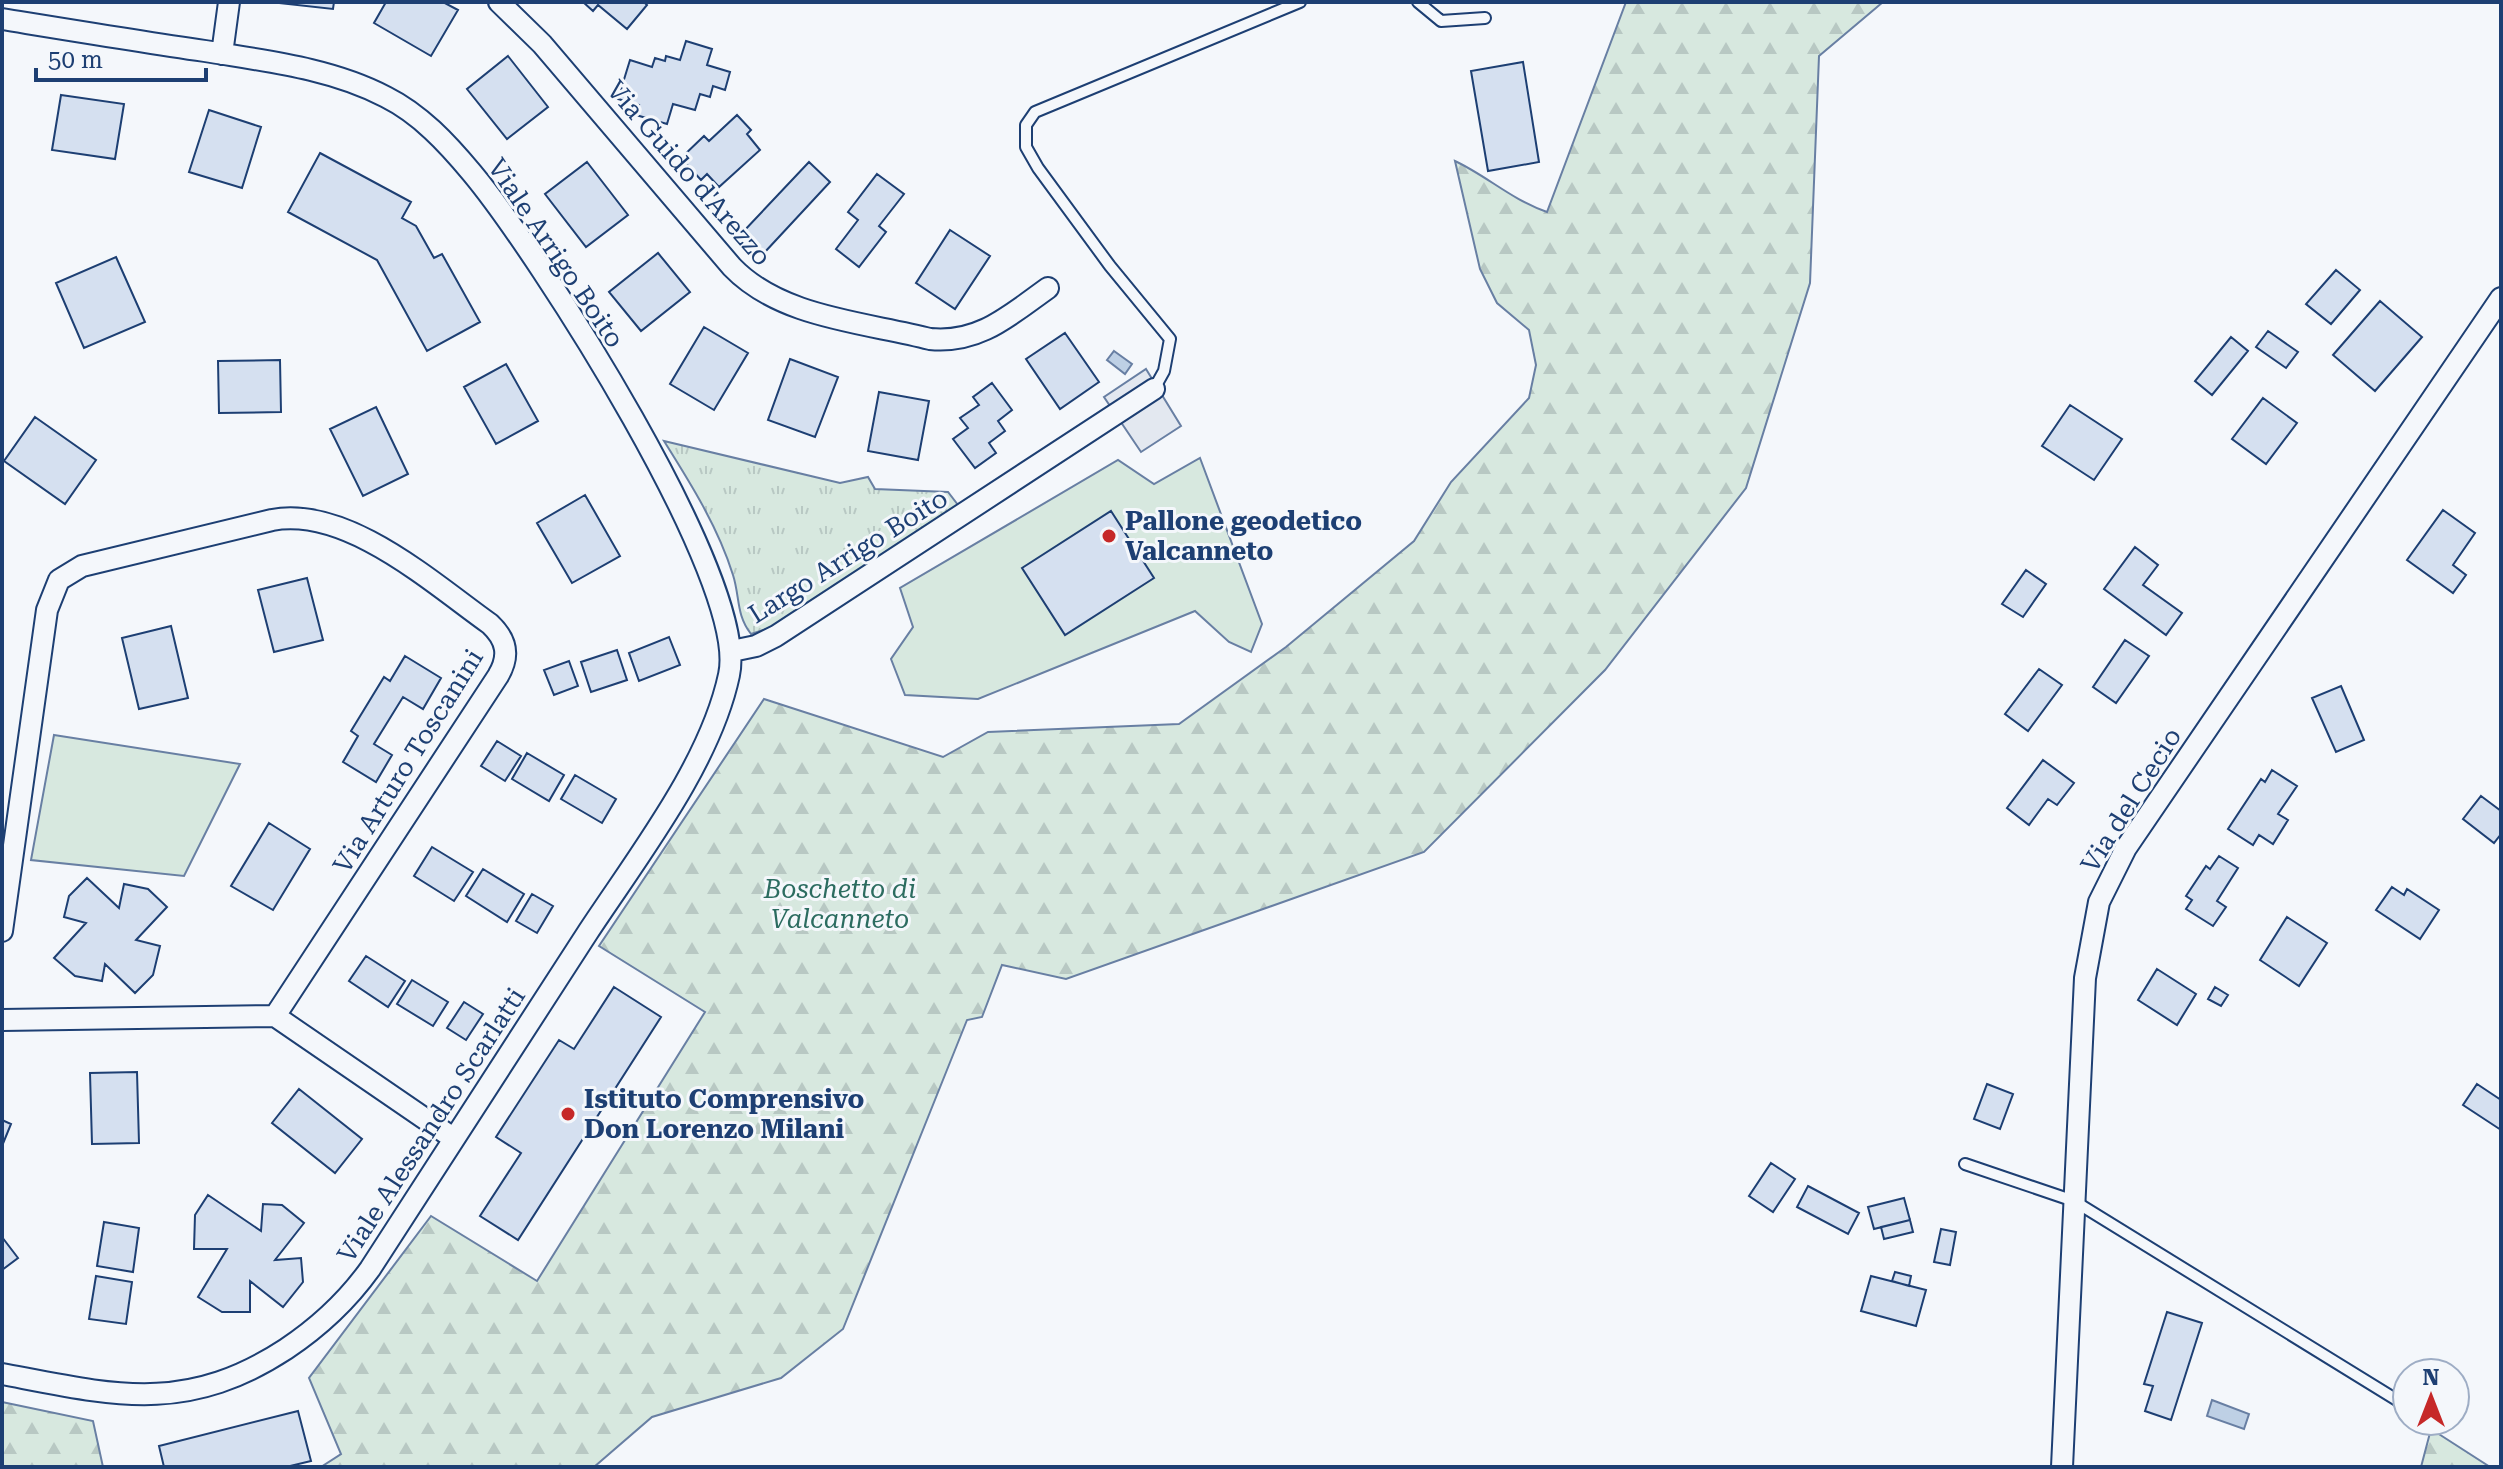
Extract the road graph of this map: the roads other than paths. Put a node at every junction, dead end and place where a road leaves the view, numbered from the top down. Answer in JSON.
{"nodes":[{"id":1,"x":229,"y":2,"type":"edge"},
{"id":2,"x":499,"y":2,"type":"edge"},
{"id":3,"x":1300,"y":2,"type":"edge"},
{"id":4,"x":1418,"y":2,"type":"edge"},
{"id":5,"x":1485,"y":18,"type":"dead end"},
{"id":6,"x":2,"y":19,"type":"edge"},
{"id":7,"x":222,"y":54,"type":"junction"},
{"id":8,"x":1048,"y":288,"type":"dead end"},
{"id":9,"x":2501,"y":298,"type":"edge"},
{"id":10,"x":1154,"y":389,"type":"joint"},
{"id":11,"x":636,"y":427,"type":"joint"},
{"id":12,"x":732,"y":651,"type":"junction"},
{"id":13,"x":2,"y":931,"type":"edge"},
{"id":14,"x":275,"y":1016,"type":"junction"},
{"id":15,"x":2,"y":1020,"type":"edge"},
{"id":16,"x":453,"y":1138,"type":"junction"},
{"id":17,"x":1965,"y":1164,"type":"dead end"},
{"id":18,"x":2074,"y":1201,"type":"junction"},
{"id":19,"x":2,"y":1374,"type":"edge"},
{"id":20,"x":2391,"y":1396,"type":"edge"},
{"id":21,"x":2062,"y":1467,"type":"edge"}],
"edges":[{"from":1,"to":7,"type":"street"},
{"from":2,"to":8,"type":"street","name":"Via Guido d'Arezzo"},
{"from":3,"to":10,"type":"lane"},
{"from":4,"to":5,"type":"lane"},
{"from":6,"to":7,"type":"street","name":"Viale Arrigo Boito"},
{"from":7,"to":11,"type":"street","name":"Viale Arrigo Boito"},
{"from":9,"to":18,"type":"street","name":"Via del Cecio"},
{"from":10,"to":12,"type":"street","name":"Largo Arrigo Boito"},
{"from":11,"to":12,"type":"street","name":"Largo Arrigo Boito"},
{"from":12,"to":16,"type":"street","name":"Viale Alessandro Scarlatti"},
{"from":13,"to":14,"type":"street","name":"Via Arturo Toscanini"},
{"from":14,"to":15,"type":"street"},
{"from":14,"to":16,"type":"street"},
{"from":16,"to":19,"type":"street","name":"Viale Alessandro Scarlatti"},
{"from":17,"to":18,"type":"lane"},
{"from":18,"to":20,"type":"lane"},
{"from":18,"to":21,"type":"street","name":"Via del Cecio"}]}
